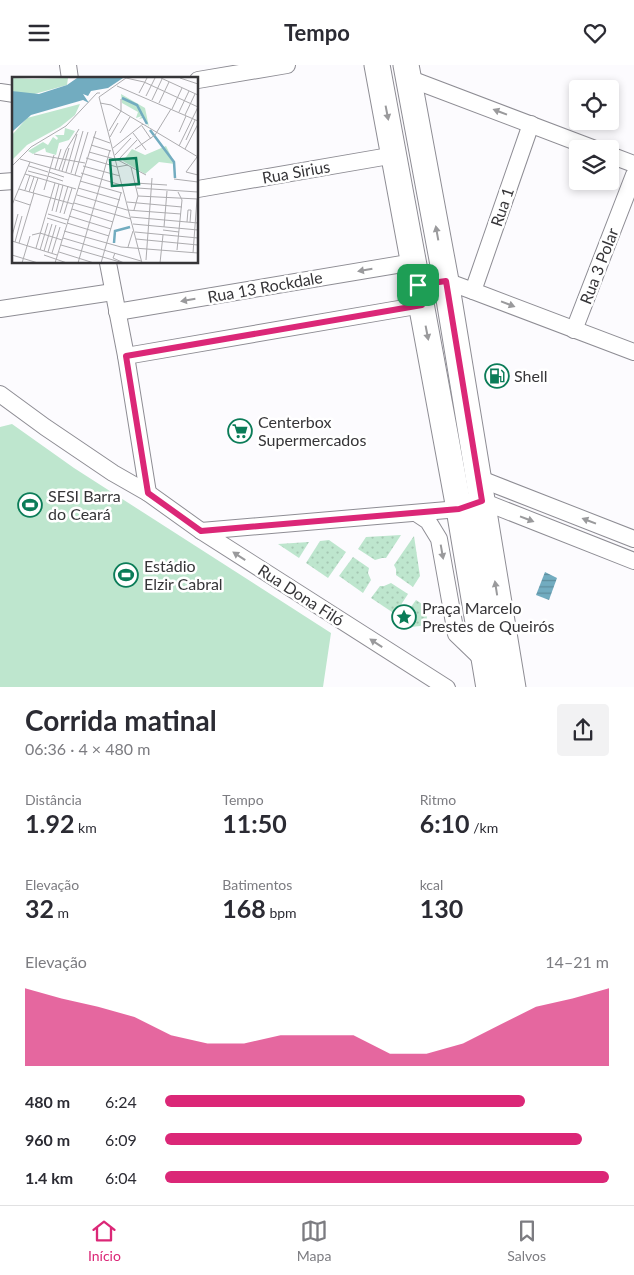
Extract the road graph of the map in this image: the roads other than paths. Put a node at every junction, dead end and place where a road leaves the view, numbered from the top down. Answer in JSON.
{"nodes":[{"id":1,"x":287,"y":65,"type":"edge"},
{"id":2,"x":377,"y":65,"type":"edge"},
{"id":3,"x":407,"y":72,"type":"edge"},
{"id":4,"x":199,"y":80,"type":"edge"},
{"id":5,"x":531,"y":124,"type":"junction"},
{"id":6,"x":571,"y":140,"type":"edge"},
{"id":7,"x":395,"y":155,"type":"junction"},
{"id":8,"x":619,"y":158,"type":"edge"},
{"id":9,"x":634,"y":164,"type":"edge"},
{"id":10,"x":634,"y":175,"type":"edge"},
{"id":11,"x":199,"y":189,"type":"edge"},
{"id":12,"x":108,"y":264,"type":"edge"},
{"id":13,"x":446,"y":281,"type":"junction"},
{"id":14,"x":418,"y":284,"type":"junction"},
{"id":15,"x":473,"y":291,"type":"junction"},
{"id":16,"x":112,"y":292,"type":"junction"},
{"id":17,"x":0,"y":309,"type":"edge"},
{"id":18,"x":117,"y":312,"type":"junction"},
{"id":19,"x":574,"y":330,"type":"junction"},
{"id":20,"x":634,"y":353,"type":"edge"},
{"id":21,"x":126,"y":356,"type":"junction"},
{"id":22,"x":0,"y":394,"type":"edge"},
{"id":23,"x":148,"y":493,"type":"junction"},
{"id":24,"x":473,"y":496,"type":"junction"},
{"id":25,"x":416,"y":513,"type":"junction"},
{"id":26,"x":201,"y":531,"type":"junction"},
{"id":27,"x":634,"y":539,"type":"edge"},
{"id":28,"x":634,"y":561,"type":"edge"},
{"id":29,"x":402,"y":659,"type":"junction"},
{"id":30,"x":484,"y":661,"type":"junction"},
{"id":31,"x":427,"y":687,"type":"edge"},
{"id":32,"x":447,"y":687,"type":"edge"},
{"id":33,"x":489,"y":687,"type":"edge"},
{"id":34,"x":513,"y":687,"type":"edge"}],
"edges":[{"from":1,"to":4,"type":"street"},
{"from":2,"to":7,"type":"main road","one_way":true},
{"from":5,"to":3,"type":"street","one_way":true},
{"from":13,"to":3,"type":"main road","one_way":true},
{"from":5,"to":6,"type":"street"},
{"from":5,"to":15,"type":"street","name":"Rua 1"},
{"from":7,"to":11,"type":"street","name":"Rua Sirius"},
{"from":7,"to":14,"type":"main road"},
{"from":8,"to":9,"type":"street"},
{"from":10,"to":19,"type":"street","name":"Rua 3 Polar"},
{"from":12,"to":16,"type":"street"},
{"from":13,"to":14,"type":"street"},
{"from":13,"to":15,"type":"street"},
{"from":13,"to":24,"type":"main road"},
{"from":14,"to":18,"type":"street","name":"Rua 13 Rockdale","one_way":true},
{"from":14,"to":21,"type":"street"},
{"from":14,"to":24,"type":"main road","one_way":true},
{"from":15,"to":19,"type":"street","one_way":true},
{"from":16,"to":17,"type":"street"},
{"from":16,"to":18,"type":"street"},
{"from":18,"to":21,"type":"street"},
{"from":19,"to":20,"type":"street"},
{"from":21,"to":23,"type":"street"},
{"from":22,"to":23,"type":"street","name":"Rua Dona Filó"},
{"from":23,"to":26,"type":"street","name":"Rua Dona Filó"},
{"from":24,"to":25,"type":"street"},
{"from":27,"to":24,"type":"street","one_way":true},
{"from":24,"to":28,"type":"street","one_way":true},
{"from":24,"to":30,"type":"main road"},
{"from":34,"to":24,"type":"main road","one_way":true},
{"from":25,"to":26,"type":"street"},
{"from":25,"to":30,"type":"street","one_way":true},
{"from":29,"to":26,"type":"street","name":"Rua Dona Filó","one_way":true},
{"from":29,"to":31,"type":"street","name":"Rua Dona Filó"},
{"from":29,"to":32,"type":"street","name":"Rua Dona Filó"},
{"from":30,"to":33,"type":"main road"}]}
